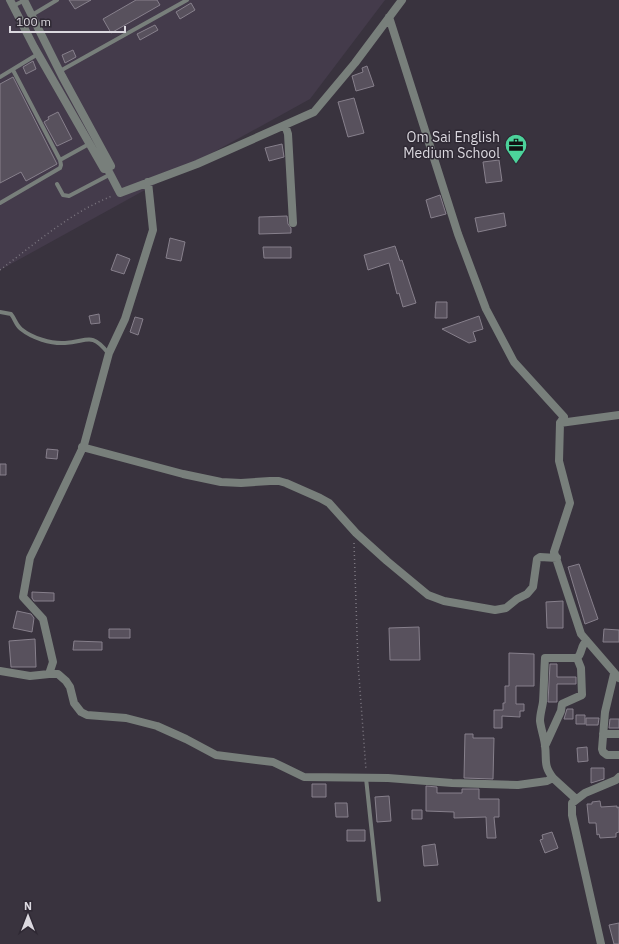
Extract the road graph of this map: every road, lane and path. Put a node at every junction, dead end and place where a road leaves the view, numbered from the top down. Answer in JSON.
{"nodes":[{"id":1,"x":25,"y":0,"type":"edge"},
{"id":2,"x":57,"y":0,"type":"edge"},
{"id":3,"x":187,"y":0,"type":"edge"},
{"id":4,"x":402,"y":0,"type":"edge"},
{"id":5,"x":11,"y":3,"type":"edge"},
{"id":6,"x":31,"y":16,"type":"junction"},
{"id":7,"x":389,"y":17,"type":"junction"},
{"id":8,"x":45,"y":42,"type":"junction"},
{"id":9,"x":36,"y":50,"type":"junction"},
{"id":10,"x":13,"y":70,"type":"junction"},
{"id":11,"x":60,"y":71,"type":"junction"},
{"id":12,"x":0,"y":77,"type":"edge"},
{"id":13,"x":285,"y":125,"type":"junction"},
{"id":14,"x":89,"y":144,"type":"junction"},
{"id":15,"x":60,"y":160,"type":"junction"},
{"id":16,"x":108,"y":171,"type":"junction"},
{"id":17,"x":148,"y":182,"type":"junction"},
{"id":18,"x":56,"y":184,"type":"dead end"},
{"id":19,"x":120,"y":193,"type":"junction"},
{"id":20,"x":0,"y":203,"type":"edge"},
{"id":21,"x":293,"y":223,"type":"dead end"},
{"id":22,"x":0,"y":270,"type":"edge"},
{"id":23,"x":0,"y":312,"type":"edge"},
{"id":24,"x":109,"y":353,"type":"junction"},
{"id":25,"x":619,"y":415,"type":"edge"},
{"id":26,"x":560,"y":423,"type":"junction"},
{"id":27,"x":82,"y":447,"type":"junction"},
{"id":28,"x":356,"y":533,"type":"junction"},
{"id":29,"x":557,"y":558,"type":"junction"},
{"id":30,"x":587,"y":641,"type":"junction"},
{"id":31,"x":577,"y":658,"type":"junction"},
{"id":32,"x":0,"y":671,"type":"edge"},
{"id":33,"x":49,"y":674,"type":"junction"},
{"id":34,"x":617,"y":676,"type":"edge"},
{"id":35,"x":603,"y":734,"type":"junction"},
{"id":36,"x":619,"y":734,"type":"edge"},
{"id":37,"x":545,"y":746,"type":"junction"},
{"id":38,"x":619,"y":755,"type":"edge"},
{"id":39,"x":619,"y":777,"type":"edge"},
{"id":40,"x":366,"y":778,"type":"junction"},
{"id":41,"x":553,"y":778,"type":"junction"},
{"id":42,"x":576,"y":799,"type":"junction"},
{"id":43,"x":380,"y":900,"type":"dead end"},
{"id":44,"x":601,"y":944,"type":"edge"}],
"edges":[{"from":1,"to":5,"type":"lane"},
{"from":1,"to":6,"type":"street"},
{"from":2,"to":6,"type":"lane"},
{"from":3,"to":11,"type":"lane"},
{"from":4,"to":7,"type":"street"},
{"from":5,"to":9,"type":"street"},
{"from":6,"to":8,"type":"street"},
{"from":7,"to":13,"type":"street"},
{"from":7,"to":26,"type":"street"},
{"from":8,"to":9,"type":"street"},
{"from":8,"to":11,"type":"street"},
{"from":9,"to":10,"type":"lane"},
{"from":9,"to":14,"type":"street"},
{"from":10,"to":12,"type":"lane"},
{"from":10,"to":15,"type":"lane"},
{"from":11,"to":16,"type":"street"},
{"from":13,"to":17,"type":"street"},
{"from":13,"to":21,"type":"street"},
{"from":14,"to":15,"type":"lane"},
{"from":14,"to":16,"type":"street"},
{"from":15,"to":20,"type":"lane"},
{"from":16,"to":18,"type":"lane"},
{"from":16,"to":19,"type":"street"},
{"from":17,"to":19,"type":"street"},
{"from":17,"to":24,"type":"street"},
{"from":19,"to":22,"type":"path"},
{"from":23,"to":24,"type":"lane"},
{"from":24,"to":27,"type":"street"},
{"from":25,"to":26,"type":"street"},
{"from":26,"to":29,"type":"street"},
{"from":27,"to":28,"type":"street"},
{"from":27,"to":33,"type":"street"},
{"from":28,"to":29,"type":"street"},
{"from":28,"to":40,"type":"path"},
{"from":29,"to":30,"type":"street"},
{"from":30,"to":31,"type":"street"},
{"from":30,"to":34,"type":"street"},
{"from":31,"to":37,"type":"street"},
{"from":31,"to":37,"type":"street"},
{"from":32,"to":33,"type":"street"},
{"from":33,"to":40,"type":"street"},
{"from":34,"to":35,"type":"street"},
{"from":35,"to":36,"type":"street"},
{"from":35,"to":38,"type":"street"},
{"from":37,"to":41,"type":"street"},
{"from":39,"to":42,"type":"street"},
{"from":40,"to":41,"type":"street"},
{"from":40,"to":43,"type":"lane"},
{"from":41,"to":42,"type":"street"},
{"from":42,"to":44,"type":"street"}]}
